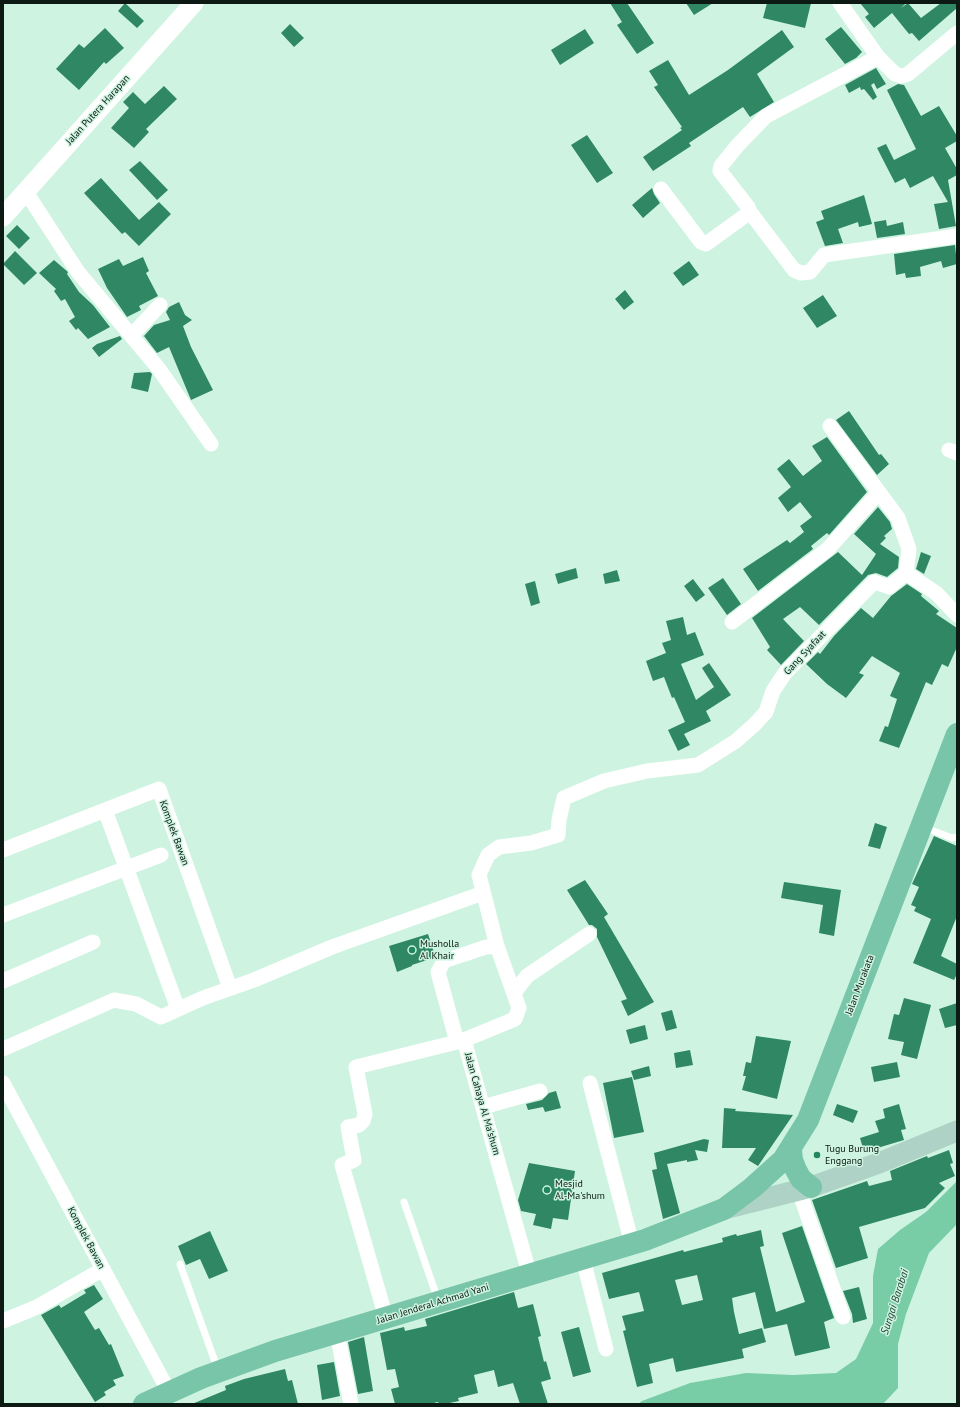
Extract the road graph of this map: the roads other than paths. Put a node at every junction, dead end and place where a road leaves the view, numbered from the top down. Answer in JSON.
{"nodes":[{"id":1,"x":194,"y":3,"type":"edge"},
{"id":2,"x":840,"y":3,"type":"edge"},
{"id":3,"x":957,"y":32,"type":"edge"},
{"id":4,"x":878,"y":57,"type":"junction"},
{"id":5,"x":661,"y":189,"type":"dead end"},
{"id":6,"x":26,"y":192,"type":"junction"},
{"id":7,"x":750,"y":212,"type":"junction"},
{"id":8,"x":3,"y":217,"type":"edge"},
{"id":9,"x":957,"y":236,"type":"edge"},
{"id":10,"x":160,"y":305,"type":"dead end"},
{"id":11,"x":132,"y":335,"type":"junction"},
{"id":12,"x":830,"y":426,"type":"dead end"},
{"id":13,"x":211,"y":444,"type":"dead end"},
{"id":14,"x":879,"y":492,"type":"junction"},
{"id":15,"x":906,"y":573,"type":"junction"},
{"id":16,"x":957,"y":614,"type":"edge"},
{"id":17,"x":732,"y":622,"type":"dead end"},
{"id":18,"x":955,"y":748,"type":"edge"},
{"id":19,"x":105,"y":810,"type":"junction"},
{"id":20,"x":922,"y":827,"type":"junction"},
{"id":21,"x":957,"y":837,"type":"edge"},
{"id":22,"x":3,"y":850,"type":"edge"},
{"id":23,"x":161,"y":855,"type":"dead end"},
{"id":24,"x":127,"y":868,"type":"junction"},
{"id":25,"x":483,"y":893,"type":"junction"},
{"id":26,"x":3,"y":915,"type":"edge"},
{"id":27,"x":589,"y":934,"type":"dead end"},
{"id":28,"x":93,"y":942,"type":"dead end"},
{"id":29,"x":496,"y":946,"type":"junction"},
{"id":30,"x":3,"y":981,"type":"edge"},
{"id":31,"x":230,"y":988,"type":"junction"},
{"id":32,"x":514,"y":993,"type":"junction"},
{"id":33,"x":178,"y":1009,"type":"junction"},
{"id":34,"x":461,"y":1041,"type":"junction"},
{"id":35,"x":3,"y":1049,"type":"edge"},
{"id":36,"x":3,"y":1083,"type":"edge"},
{"id":37,"x":590,"y":1083,"type":"dead end"},
{"id":38,"x":540,"y":1091,"type":"dead end"},
{"id":39,"x":483,"y":1107,"type":"junction"},
{"id":40,"x":957,"y":1131,"type":"edge"},
{"id":41,"x":791,"y":1150,"type":"junction"},
{"id":42,"x":805,"y":1189,"type":"junction"},
{"id":43,"x":404,"y":1202,"type":"dead end"},
{"id":44,"x":724,"y":1209,"type":"junction"},
{"id":45,"x":632,"y":1244,"type":"junction"},
{"id":46,"x":583,"y":1259,"type":"junction"},
{"id":47,"x":180,"y":1264,"type":"dead end"},
{"id":48,"x":103,"y":1269,"type":"junction"},
{"id":49,"x":530,"y":1276,"type":"junction"},
{"id":50,"x":439,"y":1302,"type":"junction"},
{"id":51,"x":843,"y":1317,"type":"dead end"},
{"id":52,"x":386,"y":1318,"type":"junction"},
{"id":53,"x":3,"y":1320,"type":"edge"},
{"id":54,"x":337,"y":1333,"type":"junction"},
{"id":55,"x":606,"y":1349,"type":"dead end"},
{"id":56,"x":219,"y":1372,"type":"junction"},
{"id":57,"x":170,"y":1392,"type":"junction"},
{"id":58,"x":144,"y":1404,"type":"edge"},
{"id":59,"x":351,"y":1404,"type":"edge"}],
"edges":[{"from":1,"to":6,"type":"street","name":"Jalan Putera Harapan"},
{"from":2,"to":4,"type":"street"},
{"from":3,"to":4,"type":"street"},
{"from":4,"to":7,"type":"street"},
{"from":5,"to":7,"type":"street"},
{"from":6,"to":8,"type":"street","name":"Jalan Putera Harapan"},
{"from":6,"to":11,"type":"street"},
{"from":7,"to":9,"type":"street"},
{"from":10,"to":11,"type":"street"},
{"from":11,"to":13,"type":"street"},
{"from":12,"to":14,"type":"street"},
{"from":14,"to":15,"type":"street"},
{"from":14,"to":17,"type":"street"},
{"from":15,"to":16,"type":"street"},
{"from":15,"to":25,"type":"street","name":"Gang Syafaat"},
{"from":18,"to":20,"type":"main road","name":"Jalan Murakata"},
{"from":19,"to":22,"type":"street","name":"Komplek Bawan"},
{"from":19,"to":24,"type":"street"},
{"from":19,"to":31,"type":"street","name":"Komplek Bawan"},
{"from":20,"to":21,"type":"lane"},
{"from":20,"to":41,"type":"main road","name":"Jalan Murakata"},
{"from":23,"to":24,"type":"street","name":"Komplek Bawan"},
{"from":24,"to":26,"type":"street","name":"Komplek Bawan"},
{"from":24,"to":33,"type":"street"},
{"from":25,"to":29,"type":"street"},
{"from":25,"to":31,"type":"street"},
{"from":27,"to":32,"type":"street"},
{"from":28,"to":30,"type":"street"},
{"from":29,"to":32,"type":"street"},
{"from":29,"to":34,"type":"street"},
{"from":31,"to":33,"type":"street"},
{"from":32,"to":34,"type":"street"},
{"from":33,"to":35,"type":"street"},
{"from":34,"to":39,"type":"street","name":"Jalan Cahaya Al Ma'shum"},
{"from":34,"to":52,"type":"street","name":"Jalan Cahaya Al Ma'shum"},
{"from":36,"to":48,"type":"street","name":"Komplek Bawan"},
{"from":37,"to":45,"type":"street"},
{"from":38,"to":39,"type":"street"},
{"from":39,"to":49,"type":"street","name":"Jalan Cahaya Al Ma'shum"},
{"from":40,"to":42,"type":"main road"},
{"from":41,"to":42,"type":"main road"},
{"from":41,"to":44,"type":"main road","name":"Jalan Murakata"},
{"from":42,"to":44,"type":"main road"},
{"from":42,"to":51,"type":"street"},
{"from":43,"to":50,"type":"lane"},
{"from":44,"to":45,"type":"main road","name":"Jalan Jenderal Achmad Yani"},
{"from":45,"to":46,"type":"main road","name":"Jalan Jenderal Achmad Yani"},
{"from":46,"to":49,"type":"main road","name":"Jalan Jenderal Achmad Yani"},
{"from":46,"to":55,"type":"street"},
{"from":47,"to":56,"type":"lane"},
{"from":48,"to":53,"type":"street"},
{"from":48,"to":57,"type":"street","name":"Komplek Bawan"},
{"from":49,"to":50,"type":"main road","name":"Jalan Jenderal Achmad Yani"},
{"from":50,"to":52,"type":"main road","name":"Jalan Jenderal Achmad Yani"},
{"from":52,"to":54,"type":"main road","name":"Jalan Jenderal Achmad Yani"},
{"from":54,"to":56,"type":"main road","name":"Jalan Jenderal Achmad Yani"},
{"from":54,"to":59,"type":"street"},
{"from":56,"to":57,"type":"main road","name":"Jalan Jenderal Achmad Yani"},
{"from":57,"to":58,"type":"main road","name":"Jalan Jenderal Achmad Yani"}]}
